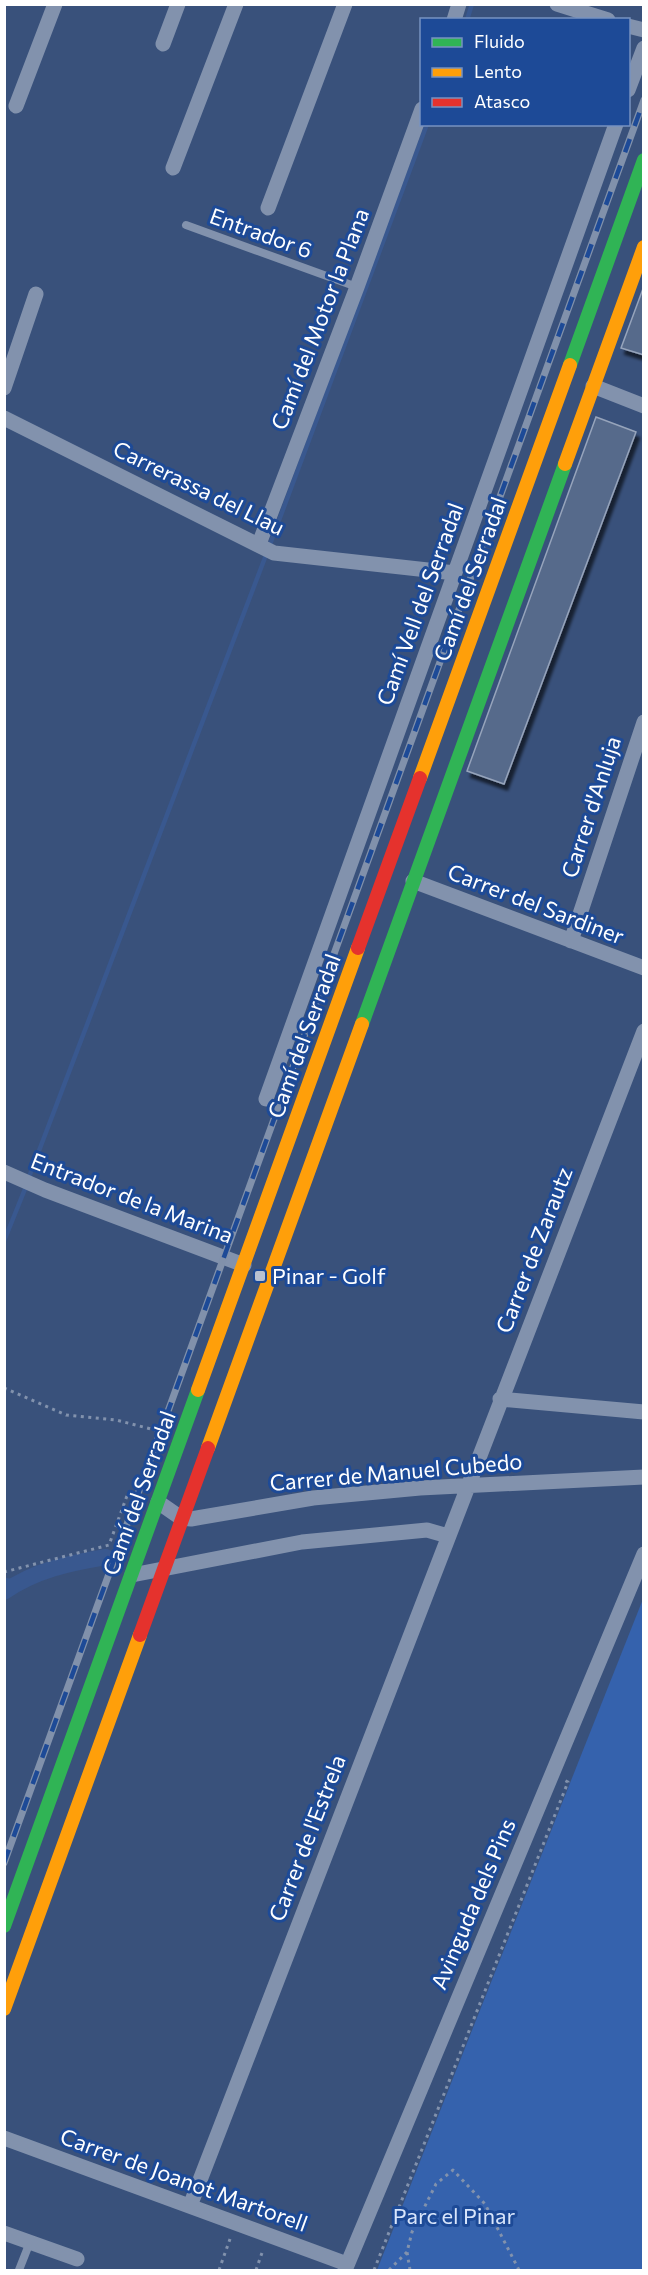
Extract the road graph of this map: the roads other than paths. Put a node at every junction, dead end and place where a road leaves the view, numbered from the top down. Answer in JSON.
{"nodes":[{"id":1,"x":55,"y":4,"type":"edge"},
{"id":2,"x":178,"y":4,"type":"edge"},
{"id":3,"x":236,"y":4,"type":"edge"},
{"id":4,"x":345,"y":4,"type":"edge"},
{"id":5,"x":557,"y":4,"type":"edge"},
{"id":6,"x":602,"y":18,"type":"edge"},
{"id":7,"x":163,"y":44,"type":"dead end"},
{"id":8,"x":644,"y":48,"type":"edge"},
{"id":9,"x":630,"y":85,"type":"edge"},
{"id":10,"x":16,"y":106,"type":"dead end"},
{"id":11,"x":420,"y":114,"type":"edge"},
{"id":12,"x":615,"y":126,"type":"edge"},
{"id":13,"x":644,"y":160,"type":"edge"},
{"id":14,"x":173,"y":168,"type":"dead end"},
{"id":15,"x":268,"y":208,"type":"dead end"},
{"id":16,"x":186,"y":225,"type":"dead end"},
{"id":17,"x":644,"y":246,"type":"edge"},
{"id":18,"x":357,"y":287,"type":"junction"},
{"id":19,"x":36,"y":294,"type":"dead end"},
{"id":20,"x":593,"y":386,"type":"junction"},
{"id":21,"x":4,"y":388,"type":"edge"},
{"id":22,"x":644,"y":406,"type":"edge"},
{"id":23,"x":4,"y":418,"type":"edge"},
{"id":24,"x":259,"y":544,"type":"junction"},
{"id":25,"x":455,"y":573,"type":"junction"},
{"id":26,"x":644,"y":722,"type":"edge"},
{"id":27,"x":413,"y":881,"type":"junction"},
{"id":28,"x":571,"y":941,"type":"junction"},
{"id":29,"x":644,"y":968,"type":"edge"},
{"id":30,"x":644,"y":1030,"type":"edge"},
{"id":31,"x":266,"y":1099,"type":"dead end"},
{"id":32,"x":4,"y":1172,"type":"edge"},
{"id":33,"x":244,"y":1265,"type":"junction"},
{"id":34,"x":500,"y":1399,"type":"junction"},
{"id":35,"x":644,"y":1412,"type":"edge"},
{"id":36,"x":644,"y":1477,"type":"edge"},
{"id":37,"x":467,"y":1487,"type":"junction"},
{"id":38,"x":158,"y":1502,"type":"junction"},
{"id":39,"x":181,"y":1518,"type":"junction"},
{"id":40,"x":448,"y":1536,"type":"junction"},
{"id":41,"x":644,"y":1554,"type":"edge"},
{"id":42,"x":163,"y":1568,"type":"junction"},
{"id":43,"x":132,"y":1575,"type":"junction"},
{"id":44,"x":5,"y":1921,"type":"edge"},
{"id":45,"x":4,"y":2009,"type":"edge"},
{"id":46,"x":4,"y":2138,"type":"edge"},
{"id":47,"x":190,"y":2206,"type":"junction"},
{"id":48,"x":4,"y":2233,"type":"edge"},
{"id":49,"x":30,"y":2242,"type":"junction"},
{"id":50,"x":77,"y":2259,"type":"dead end"},
{"id":51,"x":346,"y":2267,"type":"edge"},
{"id":52,"x":19,"y":2271,"type":"edge"}],
"edges":[{"from":1,"to":10,"type":"street"},
{"from":2,"to":7,"type":"street"},
{"from":3,"to":14,"type":"street"},
{"from":4,"to":15,"type":"street"},
{"from":5,"to":6,"type":"street"},
{"from":8,"to":9,"type":"street"},
{"from":11,"to":18,"type":"street","name":"Camí del Motor la Plana"},
{"from":12,"to":25,"type":"street","name":"Camí Vell del Serradal"},
{"from":13,"to":33,"type":"street","name":"Camí del Serradal"},
{"from":16,"to":18,"type":"lane","name":"Entrador 6"},
{"from":17,"to":20,"type":"street"},
{"from":18,"to":24,"type":"street","name":"Camí del Motor la Plana"},
{"from":19,"to":21,"type":"street"},
{"from":20,"to":22,"type":"street"},
{"from":20,"to":27,"type":"street"},
{"from":23,"to":24,"type":"street","name":"Carrerassa del Llau"},
{"from":24,"to":25,"type":"street","name":"Carrerassa del Llau"},
{"from":25,"to":31,"type":"street","name":"Camí Vell del Serradal"},
{"from":26,"to":28,"type":"street","name":"Carrer d'Anluja"},
{"from":27,"to":28,"type":"street","name":"Carrer del Sardiner"},
{"from":27,"to":39,"type":"street"},
{"from":28,"to":29,"type":"street","name":"Carrer del Sardiner"},
{"from":30,"to":34,"type":"street","name":"Carrer de Zarautz"},
{"from":32,"to":33,"type":"street","name":"Entrador de la Marina"},
{"from":33,"to":38,"type":"street","name":"Camí del Serradal"},
{"from":34,"to":35,"type":"street"},
{"from":34,"to":37,"type":"street","name":"Carrer de Zarautz"},
{"from":36,"to":37,"type":"street","name":"Carrer de Manuel Cubedo"},
{"from":37,"to":39,"type":"street","name":"Carrer de Manuel Cubedo"},
{"from":37,"to":40,"type":"street","name":"Carrer de l'Estrela"},
{"from":38,"to":39,"type":"street"},
{"from":38,"to":43,"type":"street","name":"Camí del Serradal"},
{"from":39,"to":42,"type":"street"},
{"from":40,"to":42,"type":"street"},
{"from":40,"to":47,"type":"street","name":"Carrer de l'Estrela"},
{"from":41,"to":51,"type":"street","name":"Avinguda dels Pins"},
{"from":42,"to":43,"type":"street"},
{"from":42,"to":45,"type":"street"},
{"from":43,"to":44,"type":"street","name":"Camí del Serradal"},
{"from":46,"to":47,"type":"street","name":"Carrer de Joanot Martorell"},
{"from":47,"to":51,"type":"street","name":"Carrer de Joanot Martorell"},
{"from":48,"to":49,"type":"street"},
{"from":49,"to":50,"type":"street"},
{"from":49,"to":52,"type":"lane"}]}
